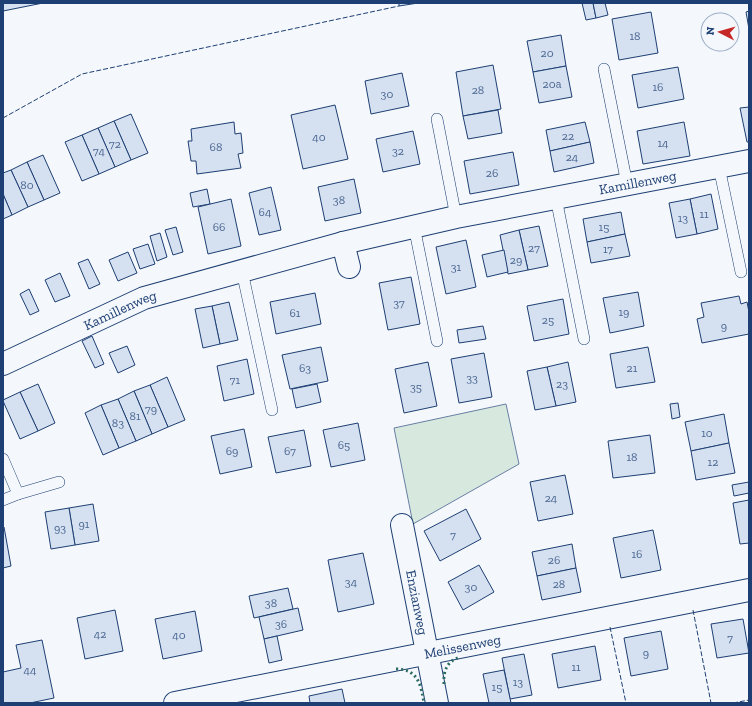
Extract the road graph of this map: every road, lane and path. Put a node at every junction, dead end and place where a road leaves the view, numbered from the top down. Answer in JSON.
{"nodes":[{"id":1,"x":604,"y":69,"type":"dead end"},
{"id":2,"x":437,"y":119,"type":"dead end"},
{"id":3,"x":749,"y":161,"type":"edge"},
{"id":4,"x":719,"y":167,"type":"junction"},
{"id":5,"x":627,"y":184,"type":"junction"},
{"id":6,"x":556,"y":198,"type":"junction"},
{"id":7,"x":456,"y":217,"type":"junction"},
{"id":8,"x":414,"y":226,"type":"junction"},
{"id":9,"x":343,"y":243,"type":"junction"},
{"id":10,"x":349,"y":267,"type":"dead end"},
{"id":11,"x":242,"y":271,"type":"junction"},
{"id":12,"x":741,"y":272,"type":"dead end"},
{"id":13,"x":584,"y":339,"type":"dead end"},
{"id":14,"x":437,"y":341,"type":"dead end"},
{"id":15,"x":3,"y":364,"type":"edge"},
{"id":16,"x":272,"y":410,"type":"dead end"},
{"id":17,"x":3,"y":458,"type":"edge"},
{"id":18,"x":59,"y":482,"type":"dead end"},
{"id":19,"x":18,"y":494,"type":"junction"},
{"id":20,"x":3,"y":500,"type":"edge"},
{"id":21,"x":402,"y":525,"type":"dead end"},
{"id":22,"x":749,"y":590,"type":"edge"},
{"id":23,"x":427,"y":653,"type":"junction"},
{"id":24,"x":175,"y":703,"type":"edge"},
{"id":25,"x":437,"y":703,"type":"edge"}],
"edges":[{"from":1,"to":5,"type":"lane"},
{"from":2,"to":7,"type":"lane"},
{"from":3,"to":4,"type":"street","name":"Kamillenweg"},
{"from":4,"to":5,"type":"street","name":"Kamillenweg"},
{"from":4,"to":12,"type":"lane"},
{"from":5,"to":6,"type":"street","name":"Kamillenweg"},
{"from":6,"to":7,"type":"street","name":"Kamillenweg"},
{"from":6,"to":13,"type":"lane"},
{"from":7,"to":8,"type":"street","name":"Kamillenweg"},
{"from":8,"to":9,"type":"street","name":"Kamillenweg"},
{"from":8,"to":14,"type":"lane"},
{"from":9,"to":10,"type":"street"},
{"from":9,"to":11,"type":"street","name":"Kamillenweg"},
{"from":11,"to":15,"type":"street","name":"Kamillenweg"},
{"from":11,"to":16,"type":"lane"},
{"from":17,"to":19,"type":"lane"},
{"from":18,"to":19,"type":"lane"},
{"from":19,"to":20,"type":"lane"},
{"from":21,"to":23,"type":"street","name":"Enzianweg"},
{"from":22,"to":23,"type":"street","name":"Melissenweg"},
{"from":23,"to":24,"type":"street","name":"Melissenweg"},
{"from":23,"to":25,"type":"street","name":"Enzianweg"}]}
